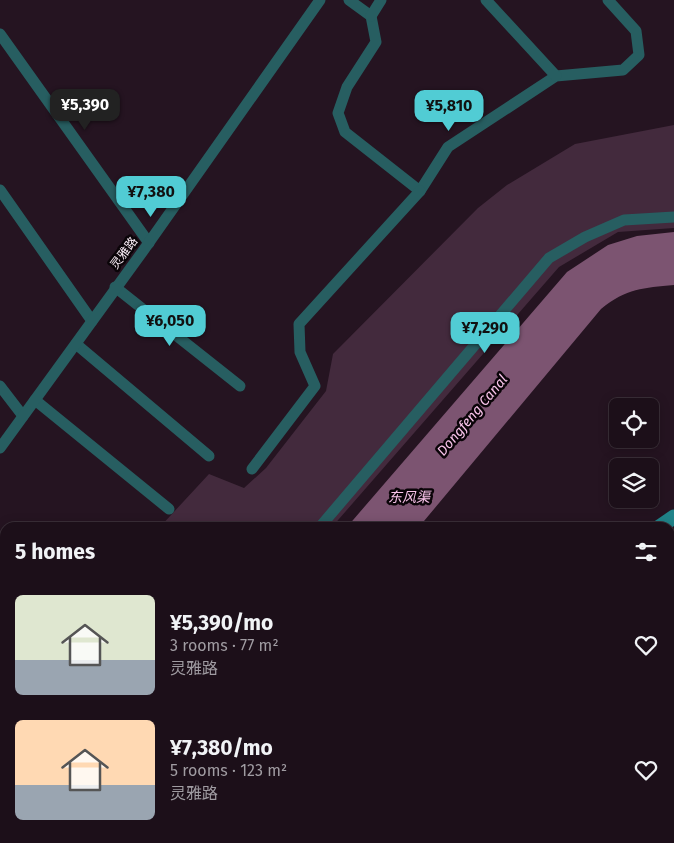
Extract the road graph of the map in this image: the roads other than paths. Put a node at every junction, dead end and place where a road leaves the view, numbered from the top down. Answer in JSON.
{"nodes":[{"id":1,"x":320,"y":0,"type":"edge"},
{"id":2,"x":349,"y":0,"type":"edge"},
{"id":3,"x":381,"y":0,"type":"edge"},
{"id":4,"x":486,"y":0,"type":"edge"},
{"id":5,"x":608,"y":0,"type":"edge"},
{"id":6,"x":370,"y":16,"type":"junction"},
{"id":7,"x":0,"y":34,"type":"edge"},
{"id":8,"x":556,"y":76,"type":"junction"},
{"id":9,"x":0,"y":190,"type":"edge"},
{"id":10,"x":420,"y":191,"type":"junction"},
{"id":11,"x":674,"y":217,"type":"edge"},
{"id":12,"x":149,"y":243,"type":"junction"},
{"id":13,"x":115,"y":287,"type":"junction"},
{"id":14,"x":92,"y":321,"type":"junction"},
{"id":15,"x":76,"y":344,"type":"junction"},
{"id":16,"x":0,"y":386,"type":"edge"},
{"id":17,"x":240,"y":386,"type":"dead end"},
{"id":18,"x":35,"y":400,"type":"junction"},
{"id":19,"x":23,"y":416,"type":"junction"},
{"id":20,"x":0,"y":448,"type":"edge"},
{"id":21,"x":209,"y":456,"type":"dead end"},
{"id":22,"x":252,"y":469,"type":"dead end"},
{"id":23,"x":168,"y":509,"type":"dead end"},
{"id":24,"x":323,"y":522,"type":"edge"}],
"edges":[{"from":1,"to":12,"type":"street","name":"灵雅路"},
{"from":2,"to":6,"type":"street"},
{"from":3,"to":6,"type":"street"},
{"from":4,"to":8,"type":"street"},
{"from":5,"to":8,"type":"street"},
{"from":6,"to":10,"type":"street"},
{"from":7,"to":12,"type":"street"},
{"from":8,"to":10,"type":"street"},
{"from":9,"to":14,"type":"street"},
{"from":10,"to":22,"type":"street"},
{"from":11,"to":24,"type":"street"},
{"from":12,"to":13,"type":"street","name":"灵雅路"},
{"from":13,"to":14,"type":"street","name":"灵雅路"},
{"from":13,"to":17,"type":"street"},
{"from":14,"to":15,"type":"street","name":"灵雅路"},
{"from":15,"to":18,"type":"street","name":"灵雅路"},
{"from":15,"to":21,"type":"street"},
{"from":16,"to":19,"type":"street"},
{"from":18,"to":19,"type":"street","name":"灵雅路"},
{"from":18,"to":23,"type":"street"},
{"from":19,"to":20,"type":"street","name":"灵雅路"}]}
